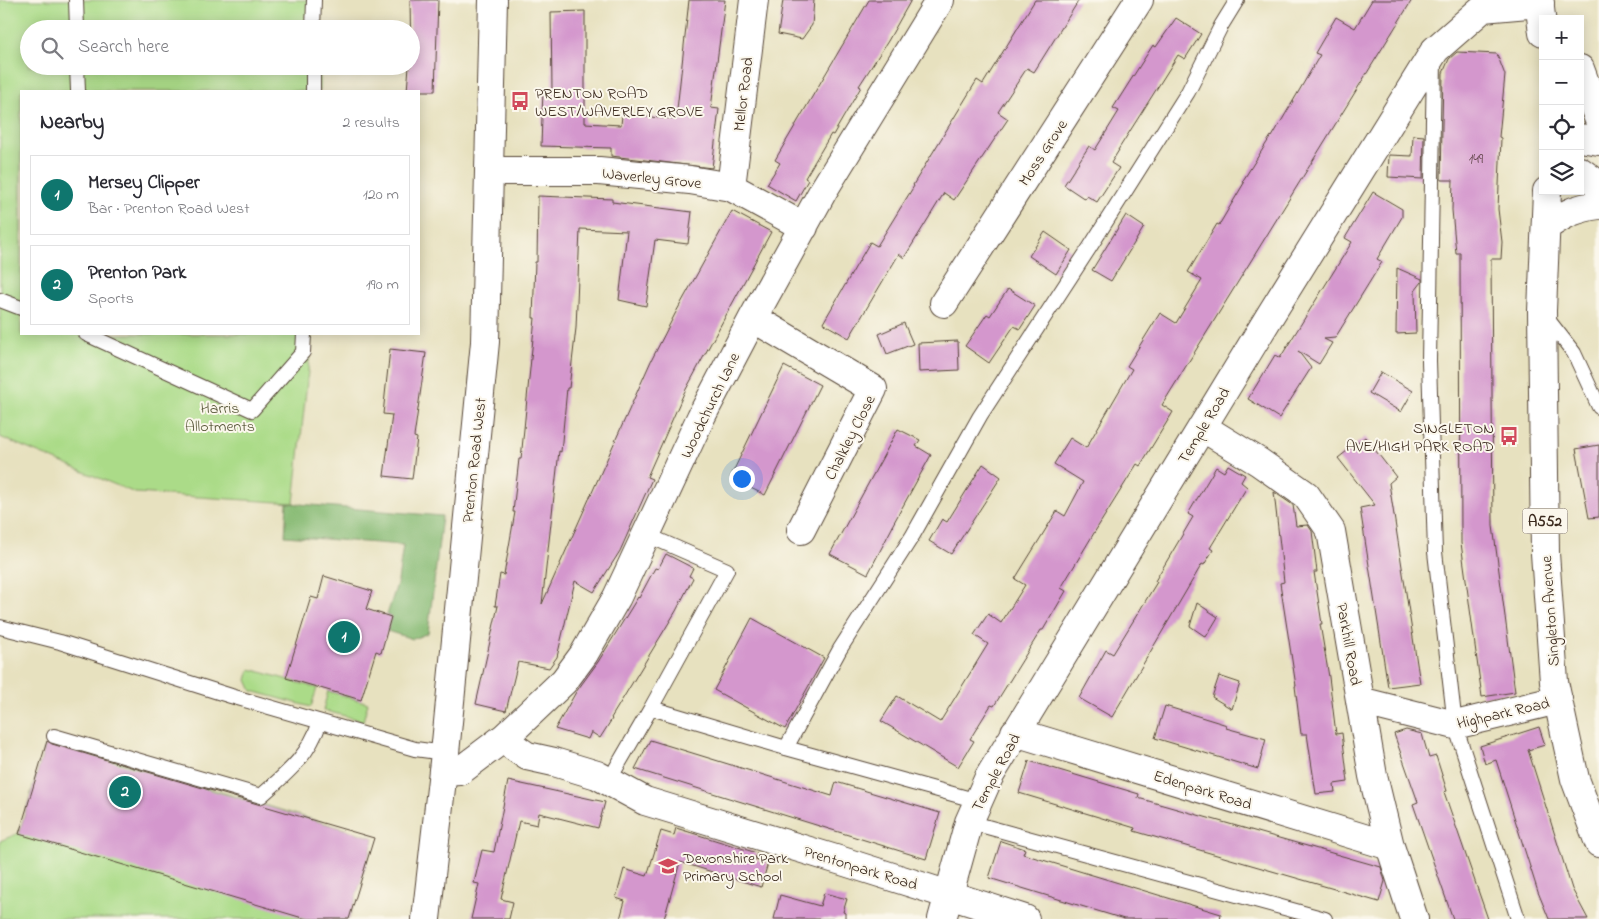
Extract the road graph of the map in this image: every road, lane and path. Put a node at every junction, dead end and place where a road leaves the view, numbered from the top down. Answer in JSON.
{"nodes":[{"id":1,"x":76,"y":0,"type":"edge"},
{"id":2,"x":314,"y":0,"type":"edge"},
{"id":3,"x":493,"y":0,"type":"edge"},
{"id":4,"x":754,"y":0,"type":"edge"},
{"id":5,"x":940,"y":0,"type":"edge"},
{"id":6,"x":1139,"y":0,"type":"edge"},
{"id":7,"x":1237,"y":0,"type":"edge"},
{"id":8,"x":1543,"y":7,"type":"edge"},
{"id":9,"x":77,"y":20,"type":"edge"},
{"id":10,"x":313,"y":20,"type":"edge"},
{"id":11,"x":1435,"y":50,"type":"junction"},
{"id":12,"x":77,"y":75,"type":"edge"},
{"id":13,"x":313,"y":75,"type":"edge"},
{"id":14,"x":1584,"y":80,"type":"edge"},
{"id":15,"x":78,"y":90,"type":"edge"},
{"id":16,"x":313,"y":90,"type":"edge"},
{"id":17,"x":1599,"y":120,"type":"edge"},
{"id":18,"x":1584,"y":139,"type":"edge"},
{"id":19,"x":1599,"y":141,"type":"edge"},
{"id":20,"x":489,"y":171,"type":"junction"},
{"id":21,"x":1584,"y":174,"type":"edge"},
{"id":22,"x":1599,"y":185,"type":"edge"},
{"id":23,"x":731,"y":187,"type":"junction"},
{"id":24,"x":1547,"y":195,"type":"edge"},
{"id":25,"x":1599,"y":205,"type":"edge"},
{"id":26,"x":804,"y":227,"type":"junction"},
{"id":27,"x":1546,"y":228,"type":"junction"},
{"id":28,"x":0,"y":300,"type":"edge"},
{"id":29,"x":944,"y":303,"type":"dead end"},
{"id":30,"x":20,"y":308,"type":"edge"},
{"id":31,"x":1542,"y":311,"type":"junction"},
{"id":32,"x":753,"y":318,"type":"junction"},
{"id":33,"x":88,"y":335,"type":"edge"},
{"id":34,"x":304,"y":335,"type":"edge"},
{"id":35,"x":1599,"y":407,"type":"edge"},
{"id":36,"x":1202,"y":427,"type":"junction"},
{"id":37,"x":802,"y":530,"type":"dead end"},
{"id":38,"x":647,"y":535,"type":"junction"},
{"id":39,"x":0,"y":627,"type":"edge"},
{"id":40,"x":1558,"y":700,"type":"junction"},
{"id":41,"x":1360,"y":701,"type":"junction"},
{"id":42,"x":651,"y":708,"type":"junction"},
{"id":43,"x":320,"y":722,"type":"junction"},
{"id":44,"x":1455,"y":725,"type":"junction"},
{"id":45,"x":1016,"y":732,"type":"junction"},
{"id":46,"x":54,"y":736,"type":"dead end"},
{"id":47,"x":505,"y":737,"type":"junction"},
{"id":48,"x":786,"y":748,"type":"junction"},
{"id":49,"x":444,"y":763,"type":"junction"},
{"id":50,"x":608,"y":782,"type":"junction"},
{"id":51,"x":974,"y":811,"type":"junction"},
{"id":52,"x":1599,"y":844,"type":"edge"},
{"id":53,"x":1390,"y":846,"type":"junction"},
{"id":54,"x":945,"y":907,"type":"edge"},
{"id":55,"x":426,"y":919,"type":"edge"},
{"id":56,"x":1025,"y":919,"type":"edge"},
{"id":57,"x":1325,"y":919,"type":"edge"},
{"id":58,"x":1414,"y":919,"type":"edge"},
{"id":59,"x":1518,"y":919,"type":"edge"}],
"edges":[{"from":1,"to":9,"type":"lane"},
{"from":2,"to":10,"type":"lane"},
{"from":3,"to":20,"type":"main road","name":"Prenton Road West"},
{"from":4,"to":23,"type":"main road","name":"Mellor Road"},
{"from":5,"to":26,"type":"main road","name":"Woodchurch Lane"},
{"from":6,"to":29,"type":"main road","name":"Moss Grove"},
{"from":7,"to":48,"type":"lane"},
{"from":8,"to":11,"type":"main road","name":"Temple Road"},
{"from":11,"to":36,"type":"main road","name":"Temple Road"},
{"from":11,"to":44,"type":"lane"},
{"from":12,"to":15,"type":"lane"},
{"from":13,"to":16,"type":"lane"},
{"from":14,"to":17,"type":"main road"},
{"from":18,"to":19,"type":"main road"},
{"from":20,"to":23,"type":"main road","name":"Waverley Grove"},
{"from":20,"to":49,"type":"main road","name":"Prenton Road West"},
{"from":21,"to":22,"type":"main road"},
{"from":23,"to":26,"type":"main road","name":"Waverley Grove"},
{"from":24,"to":27,"type":"main road","name":"Singleton Avenue","number":"A552"},
{"from":25,"to":27,"type":"main road"},
{"from":26,"to":32,"type":"main road","name":"Woodchurch Lane"},
{"from":27,"to":31,"type":"main road","name":"Singleton Avenue","number":"A552"},
{"from":28,"to":30,"type":"lane"},
{"from":31,"to":35,"type":"lane"},
{"from":31,"to":40,"type":"main road","name":"Singleton Avenue","number":"A552"},
{"from":32,"to":37,"type":"main road","name":"Chalkley Close"},
{"from":32,"to":38,"type":"main road","name":"Woodchurch Lane"},
{"from":33,"to":34,"type":"lane"},
{"from":36,"to":41,"type":"main road","name":"Parkhill Road"},
{"from":36,"to":45,"type":"main road","name":"Temple Road"},
{"from":38,"to":42,"type":"lane"},
{"from":38,"to":47,"type":"main road","name":"Woodchurch Lane"},
{"from":39,"to":43,"type":"lane"},
{"from":40,"to":44,"type":"main road","name":"Highpark Road"},
{"from":40,"to":52,"type":"main road","name":"Singleton Avenue","number":"A552"},
{"from":41,"to":44,"type":"main road","name":"Highpark Road"},
{"from":41,"to":53,"type":"main road","name":"Parkhill Road"},
{"from":42,"to":48,"type":"lane"},
{"from":42,"to":50,"type":"lane"},
{"from":43,"to":46,"type":"lane"},
{"from":43,"to":49,"type":"lane"},
{"from":44,"to":59,"type":"lane"},
{"from":45,"to":51,"type":"main road","name":"Temple Road"},
{"from":45,"to":53,"type":"main road","name":"Edenpark Road"},
{"from":47,"to":49,"type":"main road","name":"Woodchurch Lane"},
{"from":47,"to":50,"type":"main road","name":"Prentonpark Road"},
{"from":48,"to":51,"type":"lane"},
{"from":49,"to":55,"type":"main road","name":"Prenton Road West"},
{"from":50,"to":54,"type":"main road","name":"Prentonpark Road"},
{"from":51,"to":54,"type":"main road","name":"Temple Road"},
{"from":51,"to":57,"type":"lane"},
{"from":53,"to":58,"type":"main road","name":"Parkhill Road"},
{"from":54,"to":56,"type":"main road","name":"Prentonpark Road"}]}
